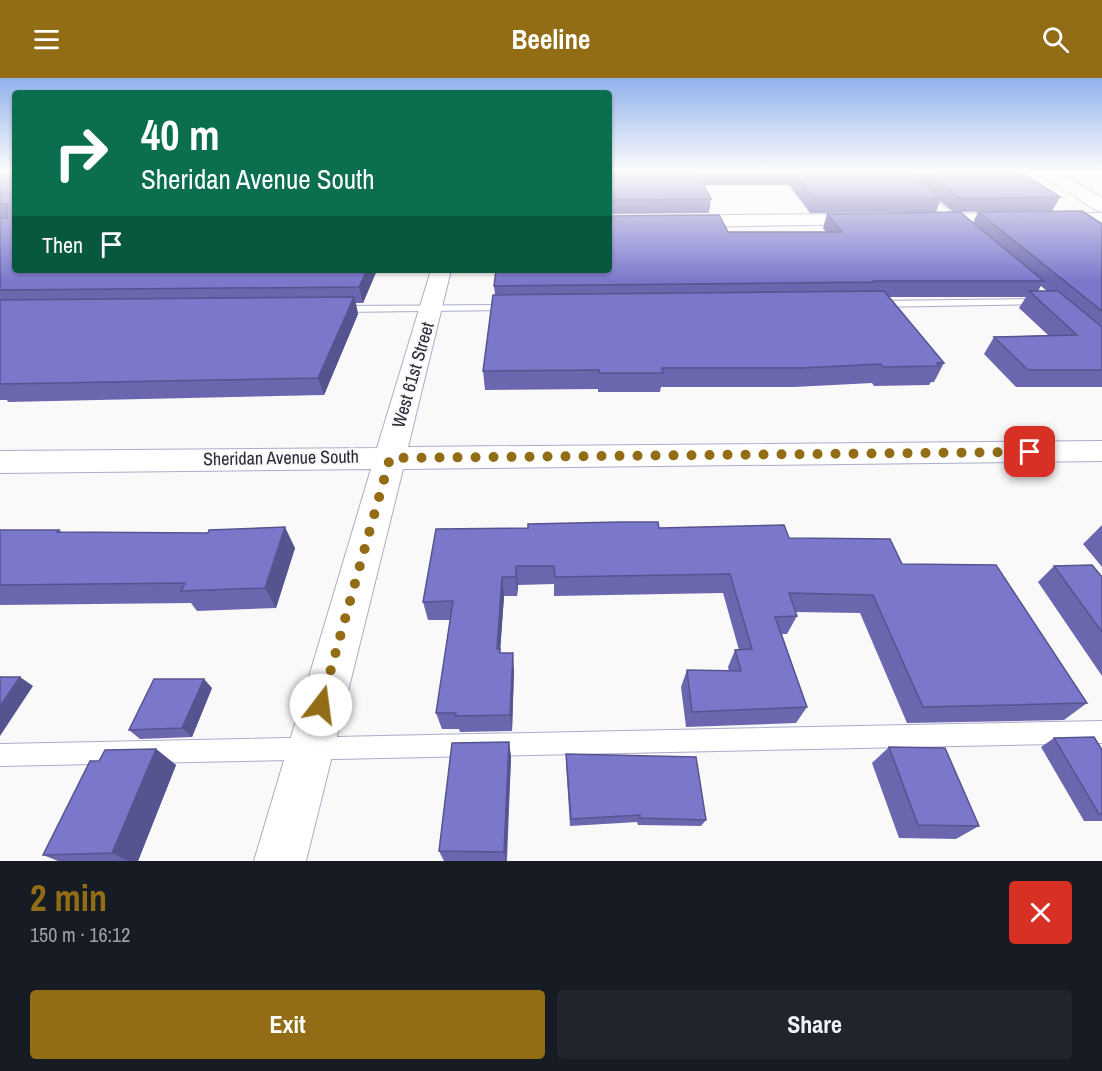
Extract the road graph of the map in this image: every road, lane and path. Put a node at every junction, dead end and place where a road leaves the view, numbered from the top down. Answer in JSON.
{"nodes":[{"id":1,"x":939,"y":208,"type":"edge"},
{"id":2,"x":1102,"y":218,"type":"edge"},
{"id":3,"x":882,"y":220,"type":"edge"},
{"id":4,"x":906,"y":220,"type":"edge"},
{"id":5,"x":954,"y":220,"type":"junction"},
{"id":6,"x":612,"y":222,"type":"edge"},
{"id":7,"x":971,"y":235,"type":"edge"},
{"id":8,"x":440,"y":273,"type":"edge"},
{"id":9,"x":1041,"y":294,"type":"edge"},
{"id":10,"x":861,"y":304,"type":"edge"},
{"id":11,"x":520,"y":308,"type":"edge"},
{"id":12,"x":329,"y":309,"type":"edge"},
{"id":13,"x":432,"y":309,"type":"junction"},
{"id":14,"x":1102,"y":452,"type":"edge"},
{"id":15,"x":390,"y":458,"type":"junction"},
{"id":16,"x":0,"y":462,"type":"edge"},
{"id":17,"x":1102,"y":732,"type":"edge"},
{"id":18,"x":309,"y":749,"type":"junction"},
{"id":19,"x":0,"y":755,"type":"edge"},
{"id":20,"x":280,"y":861,"type":"edge"}],
"edges":[{"from":1,"to":5,"type":"lane"},
{"from":2,"to":5,"type":"street"},
{"from":3,"to":6,"type":"street"},
{"from":4,"to":5,"type":"street"},
{"from":5,"to":7,"type":"lane"},
{"from":8,"to":13,"type":"street","name":"West 61st Street"},
{"from":9,"to":10,"type":"lane"},
{"from":11,"to":13,"type":"lane"},
{"from":12,"to":13,"type":"lane"},
{"from":13,"to":15,"type":"street","name":"West 61st Street"},
{"from":14,"to":15,"type":"street","name":"Sheridan Avenue South"},
{"from":15,"to":16,"type":"street","name":"Sheridan Avenue South"},
{"from":15,"to":18,"type":"street","name":"West 61st Street"},
{"from":17,"to":18,"type":"lane"},
{"from":18,"to":19,"type":"lane"},
{"from":18,"to":20,"type":"street","name":"West 61st Street"}]}
